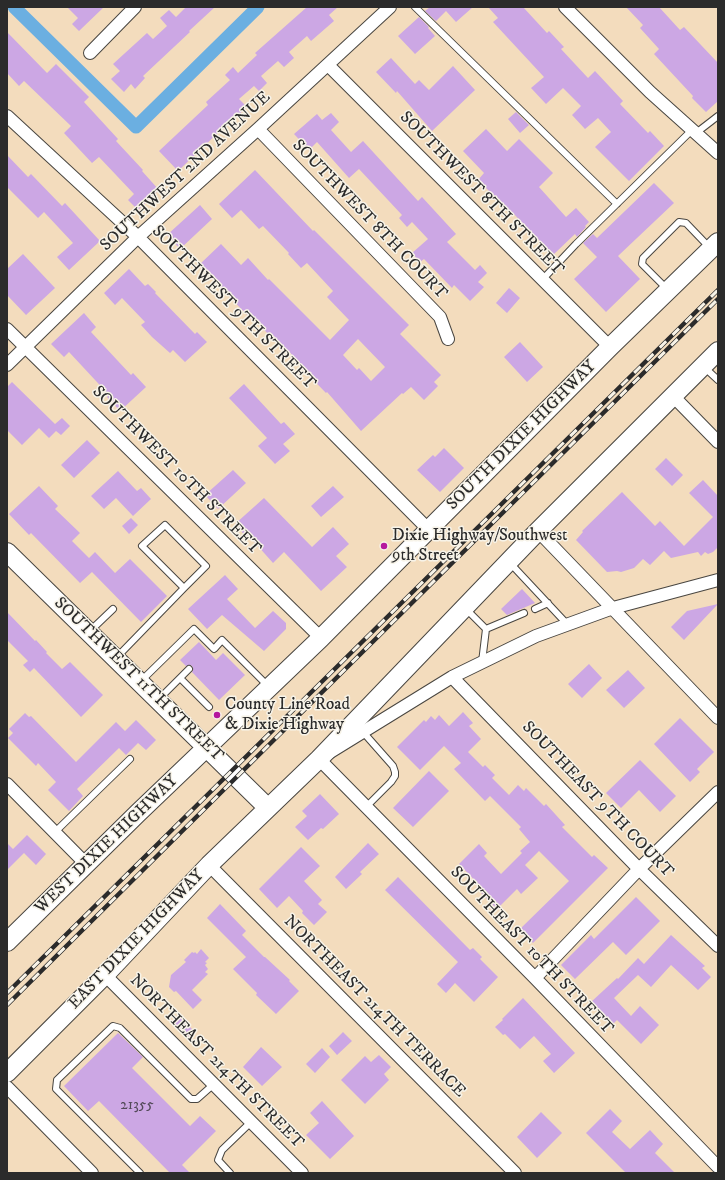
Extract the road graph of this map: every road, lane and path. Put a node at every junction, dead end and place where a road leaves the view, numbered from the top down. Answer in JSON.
{"nodes":[{"id":1,"x":135,"y":7,"type":"edge"},
{"id":2,"x":390,"y":7,"type":"edge"},
{"id":3,"x":415,"y":7,"type":"edge"},
{"id":4,"x":565,"y":7,"type":"edge"},
{"id":5,"x":90,"y":53,"type":"dead end"},
{"id":6,"x":328,"y":64,"type":"junction"},
{"id":7,"x":7,"y":116,"type":"edge"},
{"id":8,"x":718,"y":116,"type":"edge"},
{"id":9,"x":258,"y":130,"type":"junction"},
{"id":10,"x":694,"y":131,"type":"junction"},
{"id":11,"x":718,"y":153,"type":"edge"},
{"id":12,"x":617,"y":204,"type":"junction"},
{"id":13,"x":138,"y":238,"type":"junction"},
{"id":14,"x":714,"y":246,"type":"edge"},
{"id":15,"x":542,"y":280,"type":"junction"},
{"id":16,"x":669,"y":290,"type":"junction"},
{"id":17,"x":7,"y":329,"type":"edge"},
{"id":18,"x":448,"y":339,"type":"dead end"},
{"id":19,"x":26,"y":347,"type":"junction"},
{"id":20,"x":610,"y":347,"type":"junction"},
{"id":21,"x":718,"y":351,"type":"edge"},
{"id":22,"x":7,"y":365,"type":"edge"},
{"id":23,"x":703,"y":366,"type":"junction"},
{"id":24,"x":718,"y":380,"type":"edge"},
{"id":25,"x":673,"y":396,"type":"junction"},
{"id":26,"x":718,"y":442,"type":"edge"},
{"id":27,"x":429,"y":530,"type":"junction"},
{"id":28,"x":538,"y":531,"type":"junction"},
{"id":29,"x":7,"y":552,"type":"edge"},
{"id":30,"x":509,"y":562,"type":"junction"},
{"id":31,"x":718,"y":580,"type":"edge"},
{"id":32,"x":184,"y":588,"type":"junction"},
{"id":33,"x":548,"y":603,"type":"junction"},
{"id":34,"x":464,"y":608,"type":"junction"},
{"id":35,"x":613,"y":608,"type":"junction"},
{"id":36,"x":113,"y":609,"type":"dead end"},
{"id":37,"x":535,"y":609,"type":"dead end"},
{"id":38,"x":524,"y":613,"type":"dead end"},
{"id":39,"x":567,"y":624,"type":"junction"},
{"id":40,"x":486,"y":629,"type":"junction"},
{"id":41,"x":89,"y":632,"type":"junction"},
{"id":42,"x":321,"y":638,"type":"junction"},
{"id":43,"x":116,"y":659,"type":"junction"},
{"id":44,"x":482,"y":662,"type":"junction"},
{"id":45,"x":189,"y":669,"type":"dead end"},
{"id":46,"x":452,"y":677,"type":"junction"},
{"id":47,"x":180,"y":678,"type":"junction"},
{"id":48,"x":140,"y":683,"type":"junction"},
{"id":49,"x":269,"y":688,"type":"junction"},
{"id":50,"x":158,"y":700,"type":"junction"},
{"id":51,"x":209,"y":707,"type":"dead end"},
{"id":52,"x":718,"y":718,"type":"edge"},
{"id":53,"x":363,"y":732,"type":"junction"},
{"id":54,"x":207,"y":748,"type":"junction"},
{"id":55,"x":130,"y":759,"type":"dead end"},
{"id":56,"x":319,"y":759,"type":"junction"},
{"id":57,"x":7,"y":784,"type":"edge"},
{"id":58,"x":718,"y":792,"type":"edge"},
{"id":59,"x":366,"y":807,"type":"junction"},
{"id":60,"x":268,"y":808,"type":"junction"},
{"id":61,"x":55,"y":832,"type":"junction"},
{"id":62,"x":86,"y":864,"type":"junction"},
{"id":63,"x":209,"y":865,"type":"junction"},
{"id":64,"x":640,"y":868,"type":"junction"},
{"id":65,"x":8,"y":940,"type":"edge"},
{"id":66,"x":718,"y":946,"type":"edge"},
{"id":67,"x":105,"y":975,"type":"junction"},
{"id":68,"x":535,"y":978,"type":"junction"},
{"id":69,"x":7,"y":1073,"type":"edge"},
{"id":70,"x":214,"y":1084,"type":"junction"},
{"id":71,"x":7,"y":1087,"type":"edge"},
{"id":72,"x":251,"y":1122,"type":"junction"},
{"id":73,"x":718,"y":1167,"type":"edge"},
{"id":74,"x":92,"y":1173,"type":"edge"},
{"id":75,"x":140,"y":1173,"type":"edge"},
{"id":76,"x":230,"y":1173,"type":"edge"},
{"id":77,"x":302,"y":1173,"type":"edge"},
{"id":78,"x":515,"y":1173,"type":"edge"}],
"edges":[{"from":1,"to":5,"type":"street"},
{"from":2,"to":6,"type":"street","name":"SOUTHWEST 2ND AVENUE"},
{"from":3,"to":12,"type":"lane"},
{"from":4,"to":10,"type":"street"},
{"from":6,"to":9,"type":"street","name":"SOUTHWEST 2ND AVENUE"},
{"from":6,"to":15,"type":"street","name":"SOUTHWEST 8TH STREET"},
{"from":7,"to":13,"type":"street","name":"SOUTHWEST 9TH STREET"},
{"from":8,"to":10,"type":"lane"},
{"from":9,"to":13,"type":"street","name":"SOUTHWEST 2ND AVENUE"},
{"from":9,"to":18,"type":"street","name":"SOUTHWEST 8TH COURT"},
{"from":10,"to":11,"type":"street"},
{"from":10,"to":12,"type":"lane"},
{"from":12,"to":15,"type":"lane"},
{"from":13,"to":19,"type":"street","name":"SOUTHWEST 2ND AVENUE"},
{"from":13,"to":27,"type":"street","name":"SOUTHWEST 9TH STREET"},
{"from":14,"to":16,"type":"main road","name":"SOUTH DIXIE HIGHWAY"},
{"from":14,"to":16,"type":"lane"},
{"from":15,"to":20,"type":"street","name":"SOUTHWEST 8TH STREET"},
{"from":16,"to":20,"type":"main road","name":"SOUTH DIXIE HIGHWAY"},
{"from":17,"to":19,"type":"street","name":"SOUTHWEST 10TH STREET"},
{"from":19,"to":22,"type":"street","name":"SOUTHWEST 2ND AVENUE"},
{"from":19,"to":42,"type":"street","name":"SOUTHWEST 10TH STREET"},
{"from":20,"to":27,"type":"main road","name":"SOUTH DIXIE HIGHWAY"},
{"from":21,"to":23,"type":"main road","name":"EAST DIXIE HIGHWAY"},
{"from":23,"to":24,"type":"lane"},
{"from":23,"to":25,"type":"main road","name":"EAST DIXIE HIGHWAY"},
{"from":25,"to":26,"type":"street"},
{"from":25,"to":28,"type":"main road","name":"EAST DIXIE HIGHWAY"},
{"from":27,"to":42,"type":"main road","name":"SOUTH DIXIE HIGHWAY"},
{"from":28,"to":30,"type":"main road","name":"EAST DIXIE HIGHWAY"},
{"from":28,"to":35,"type":"street"},
{"from":29,"to":41,"type":"main road","name":"SOUTHWEST 11TH STREET"},
{"from":30,"to":33,"type":"lane"},
{"from":30,"to":34,"type":"main road","name":"EAST DIXIE HIGHWAY"},
{"from":31,"to":35,"type":"street"},
{"from":32,"to":32,"type":"lane"},
{"from":32,"to":43,"type":"lane"},
{"from":33,"to":37,"type":"lane"},
{"from":33,"to":39,"type":"lane"},
{"from":34,"to":40,"type":"lane"},
{"from":34,"to":56,"type":"main road","name":"EAST DIXIE HIGHWAY"},
{"from":35,"to":39,"type":"street"},
{"from":35,"to":52,"type":"street"},
{"from":36,"to":41,"type":"lane"},
{"from":38,"to":40,"type":"lane"},
{"from":39,"to":44,"type":"street"},
{"from":40,"to":44,"type":"lane"},
{"from":41,"to":43,"type":"main road","name":"SOUTHWEST 11TH STREET"},
{"from":42,"to":49,"type":"main road","name":"SOUTH DIXIE HIGHWAY"},
{"from":43,"to":48,"type":"main road","name":"SOUTHWEST 11TH STREET"},
{"from":44,"to":46,"type":"street"},
{"from":45,"to":47,"type":"lane"},
{"from":46,"to":53,"type":"street"},
{"from":46,"to":64,"type":"street","name":"SOUTHEAST 9TH COURT"},
{"from":47,"to":50,"type":"lane"},
{"from":47,"to":51,"type":"lane"},
{"from":48,"to":49,"type":"lane"},
{"from":48,"to":50,"type":"main road","name":"SOUTHWEST 11TH STREET"},
{"from":49,"to":54,"type":"main road","name":"SOUTH DIXIE HIGHWAY"},
{"from":50,"to":54,"type":"main road","name":"SOUTHWEST 11TH STREET"},
{"from":53,"to":56,"type":"street"},
{"from":53,"to":59,"type":"lane"},
{"from":54,"to":60,"type":"main road","name":"SOUTHWEST 11TH STREET"},
{"from":54,"to":62,"type":"main road","name":"WEST DIXIE HIGHWAY"},
{"from":55,"to":61,"type":"lane"},
{"from":56,"to":59,"type":"street","name":"SOUTHEAST 10TH STREET"},
{"from":56,"to":60,"type":"main road","name":"EAST DIXIE HIGHWAY"},
{"from":57,"to":61,"type":"street"},
{"from":58,"to":64,"type":"street"},
{"from":59,"to":68,"type":"street","name":"SOUTHEAST 10TH STREET"},
{"from":60,"to":63,"type":"main road","name":"EAST DIXIE HIGHWAY"},
{"from":61,"to":62,"type":"street"},
{"from":62,"to":65,"type":"main road","name":"WEST DIXIE HIGHWAY"},
{"from":63,"to":67,"type":"main road","name":"EAST DIXIE HIGHWAY"},
{"from":63,"to":78,"type":"street","name":"NORTHEAST 214TH TERRACE"},
{"from":64,"to":66,"type":"street","name":"SOUTHEAST 9TH COURT"},
{"from":64,"to":68,"type":"street"},
{"from":67,"to":69,"type":"main road","name":"EAST DIXIE HIGHWAY"},
{"from":67,"to":70,"type":"street","name":"NORTHEAST 214TH STREET"},
{"from":68,"to":73,"type":"street","name":"SOUTHEAST 10TH STREET"},
{"from":70,"to":72,"type":"street","name":"NORTHEAST 214TH STREET"},
{"from":70,"to":75,"type":"lane"},
{"from":71,"to":74,"type":"street"},
{"from":72,"to":76,"type":"lane"},
{"from":72,"to":77,"type":"street","name":"NORTHEAST 214TH STREET"}]}
